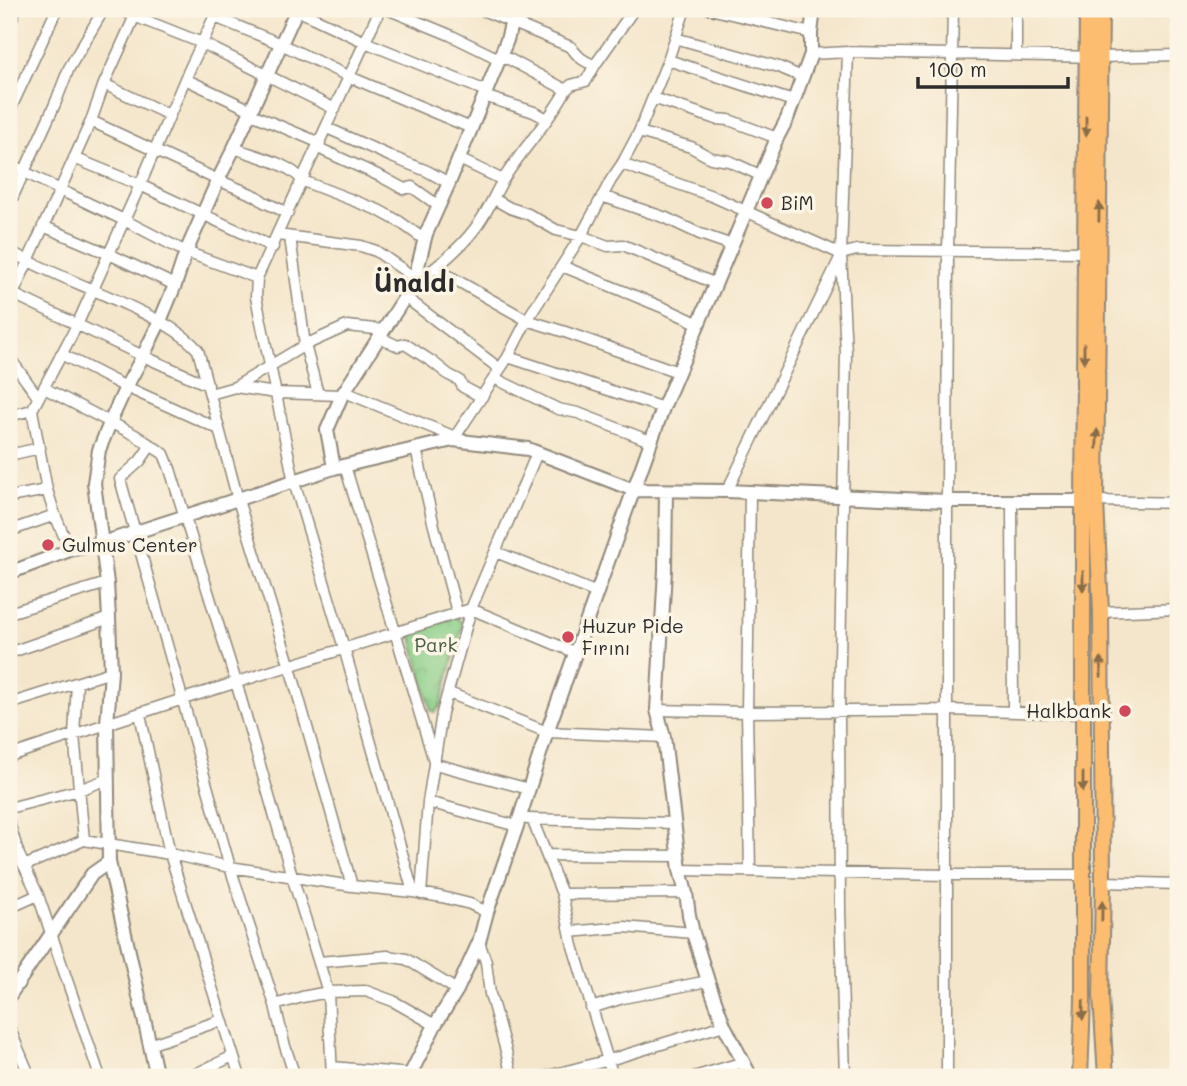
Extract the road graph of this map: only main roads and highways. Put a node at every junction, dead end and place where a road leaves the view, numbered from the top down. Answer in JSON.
{"nodes":[{"id":1,"x":1087,"y":9,"type":"edge"},
{"id":2,"x":1101,"y":9,"type":"edge"},
{"id":3,"x":1094,"y":57,"type":"junction"},
{"id":4,"x":1090,"y":501,"type":"junction"},
{"id":5,"x":1080,"y":1077,"type":"edge"},
{"id":6,"x":1106,"y":1077,"type":"edge"}],
"edges":[{"from":1,"to":3,"type":"main road"},
{"from":2,"to":3,"type":"main road"},
{"from":4,"to":3,"type":"main road","one_way":true},
{"from":3,"to":4,"type":"main road","one_way":true},
{"from":4,"to":5,"type":"main road","one_way":true},
{"from":6,"to":4,"type":"main road","one_way":true}]}
